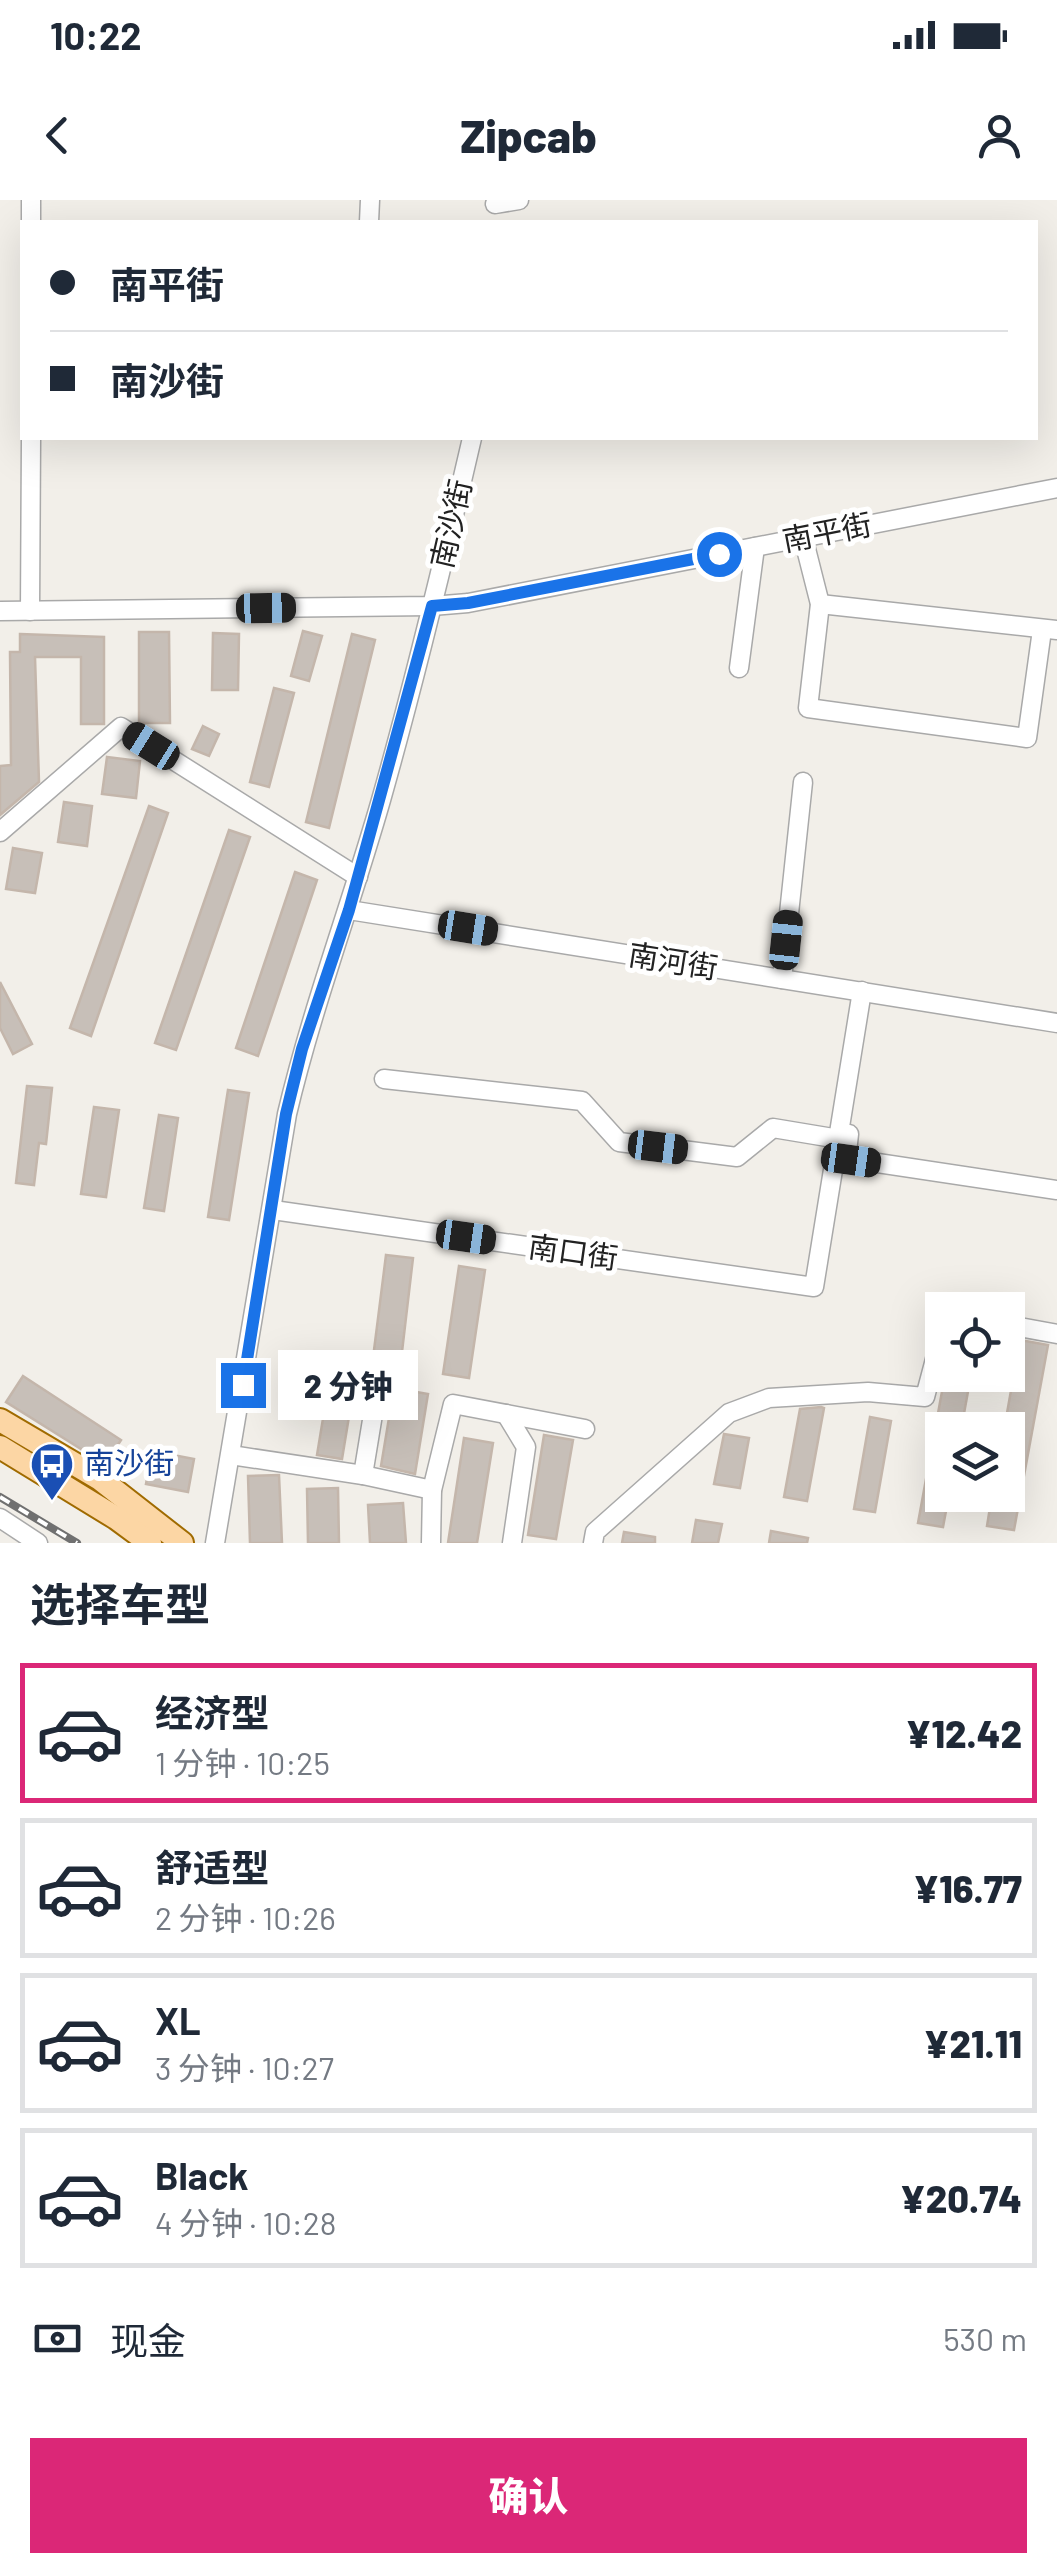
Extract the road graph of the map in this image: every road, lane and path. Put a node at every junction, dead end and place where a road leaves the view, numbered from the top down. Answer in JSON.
{"nodes":[{"id":1,"x":519,"y":200,"type":"edge"},
{"id":2,"x":495,"y":209,"type":"edge"},
{"id":3,"x":31,"y":440,"type":"edge"},
{"id":4,"x":472,"y":440,"type":"edge"},
{"id":5,"x":1057,"y":488,"type":"edge"},
{"id":6,"x":803,"y":538,"type":"junction"},
{"id":7,"x":755,"y":547,"type":"junction"},
{"id":8,"x":820,"y":604,"type":"junction"},
{"id":9,"x":432,"y":606,"type":"junction"},
{"id":10,"x":0,"y":611,"type":"edge"},
{"id":11,"x":30,"y":611,"type":"junction"},
{"id":12,"x":1050,"y":630,"type":"edge"},
{"id":13,"x":739,"y":668,"type":"dead end"},
{"id":14,"x":803,"y":782,"type":"dead end"},
{"id":15,"x":0,"y":832,"type":"edge"},
{"id":16,"x":358,"y":878,"type":"junction"},
{"id":17,"x":349,"y":910,"type":"junction"},
{"id":18,"x":782,"y":979,"type":"junction"},
{"id":19,"x":862,"y":991,"type":"junction"},
{"id":20,"x":1057,"y":1023,"type":"edge"},
{"id":21,"x":850,"y":1068,"type":"junction"},
{"id":22,"x":384,"y":1079,"type":"dead end"},
{"id":23,"x":839,"y":1139,"type":"junction"},
{"id":24,"x":1057,"y":1190,"type":"edge"},
{"id":25,"x":273,"y":1210,"type":"junction"},
{"id":26,"x":1025,"y":1328,"type":"edge"},
{"id":27,"x":1057,"y":1334,"type":"edge"},
{"id":28,"x":378,"y":1390,"type":"dead end"},
{"id":29,"x":925,"y":1392,"type":"edge"},
{"id":30,"x":506,"y":1414,"type":"junction"},
{"id":31,"x":0,"y":1420,"type":"edge"},
{"id":32,"x":585,"y":1429,"type":"dead end"},
{"id":33,"x":0,"y":1447,"type":"edge"},
{"id":34,"x":231,"y":1455,"type":"junction"},
{"id":35,"x":363,"y":1475,"type":"junction"},
{"id":36,"x":432,"y":1490,"type":"junction"},
{"id":37,"x":0,"y":1518,"type":"edge"},
{"id":38,"x":38,"y":1543,"type":"edge"},
{"id":39,"x":150,"y":1543,"type":"edge"},
{"id":40,"x":182,"y":1543,"type":"edge"},
{"id":41,"x":215,"y":1543,"type":"edge"},
{"id":42,"x":432,"y":1543,"type":"edge"},
{"id":43,"x":512,"y":1543,"type":"edge"},
{"id":44,"x":593,"y":1543,"type":"edge"}],
"edges":[{"from":1,"to":2,"type":"street"},
{"from":3,"to":11,"type":"street"},
{"from":4,"to":9,"type":"street","name":"南沙街"},
{"from":5,"to":6,"type":"street","name":"南平街"},
{"from":6,"to":7,"type":"street","name":"南平街"},
{"from":6,"to":8,"type":"street"},
{"from":7,"to":9,"type":"street","name":"南平街"},
{"from":7,"to":13,"type":"street"},
{"from":8,"to":12,"type":"street"},
{"from":8,"to":12,"type":"street"},
{"from":9,"to":11,"type":"street","name":"南平街"},
{"from":9,"to":16,"type":"street","name":"南沙街"},
{"from":10,"to":11,"type":"street","name":"南平街"},
{"from":14,"to":18,"type":"street"},
{"from":15,"to":16,"type":"street"},
{"from":16,"to":17,"type":"street","name":"南沙街"},
{"from":17,"to":18,"type":"street","name":"南河街"},
{"from":17,"to":25,"type":"street","name":"南沙街"},
{"from":18,"to":19,"type":"street","name":"南河街"},
{"from":19,"to":20,"type":"street","name":"南河街"},
{"from":19,"to":21,"type":"street"},
{"from":21,"to":23,"type":"street"},
{"from":21,"to":24,"type":"street"},
{"from":22,"to":23,"type":"street"},
{"from":23,"to":25,"type":"street","name":"南口街"},
{"from":25,"to":34,"type":"street","name":"南沙街"},
{"from":26,"to":27,"type":"street"},
{"from":28,"to":35,"type":"street"},
{"from":29,"to":44,"type":"street"},
{"from":30,"to":32,"type":"street"},
{"from":30,"to":36,"type":"street"},
{"from":30,"to":43,"type":"street"},
{"from":31,"to":40,"type":"main road"},
{"from":33,"to":39,"type":"main road"},
{"from":34,"to":35,"type":"street"},
{"from":34,"to":41,"type":"street","name":"南沙街"},
{"from":35,"to":36,"type":"street"},
{"from":36,"to":42,"type":"street"},
{"from":37,"to":38,"type":"street"}]}
